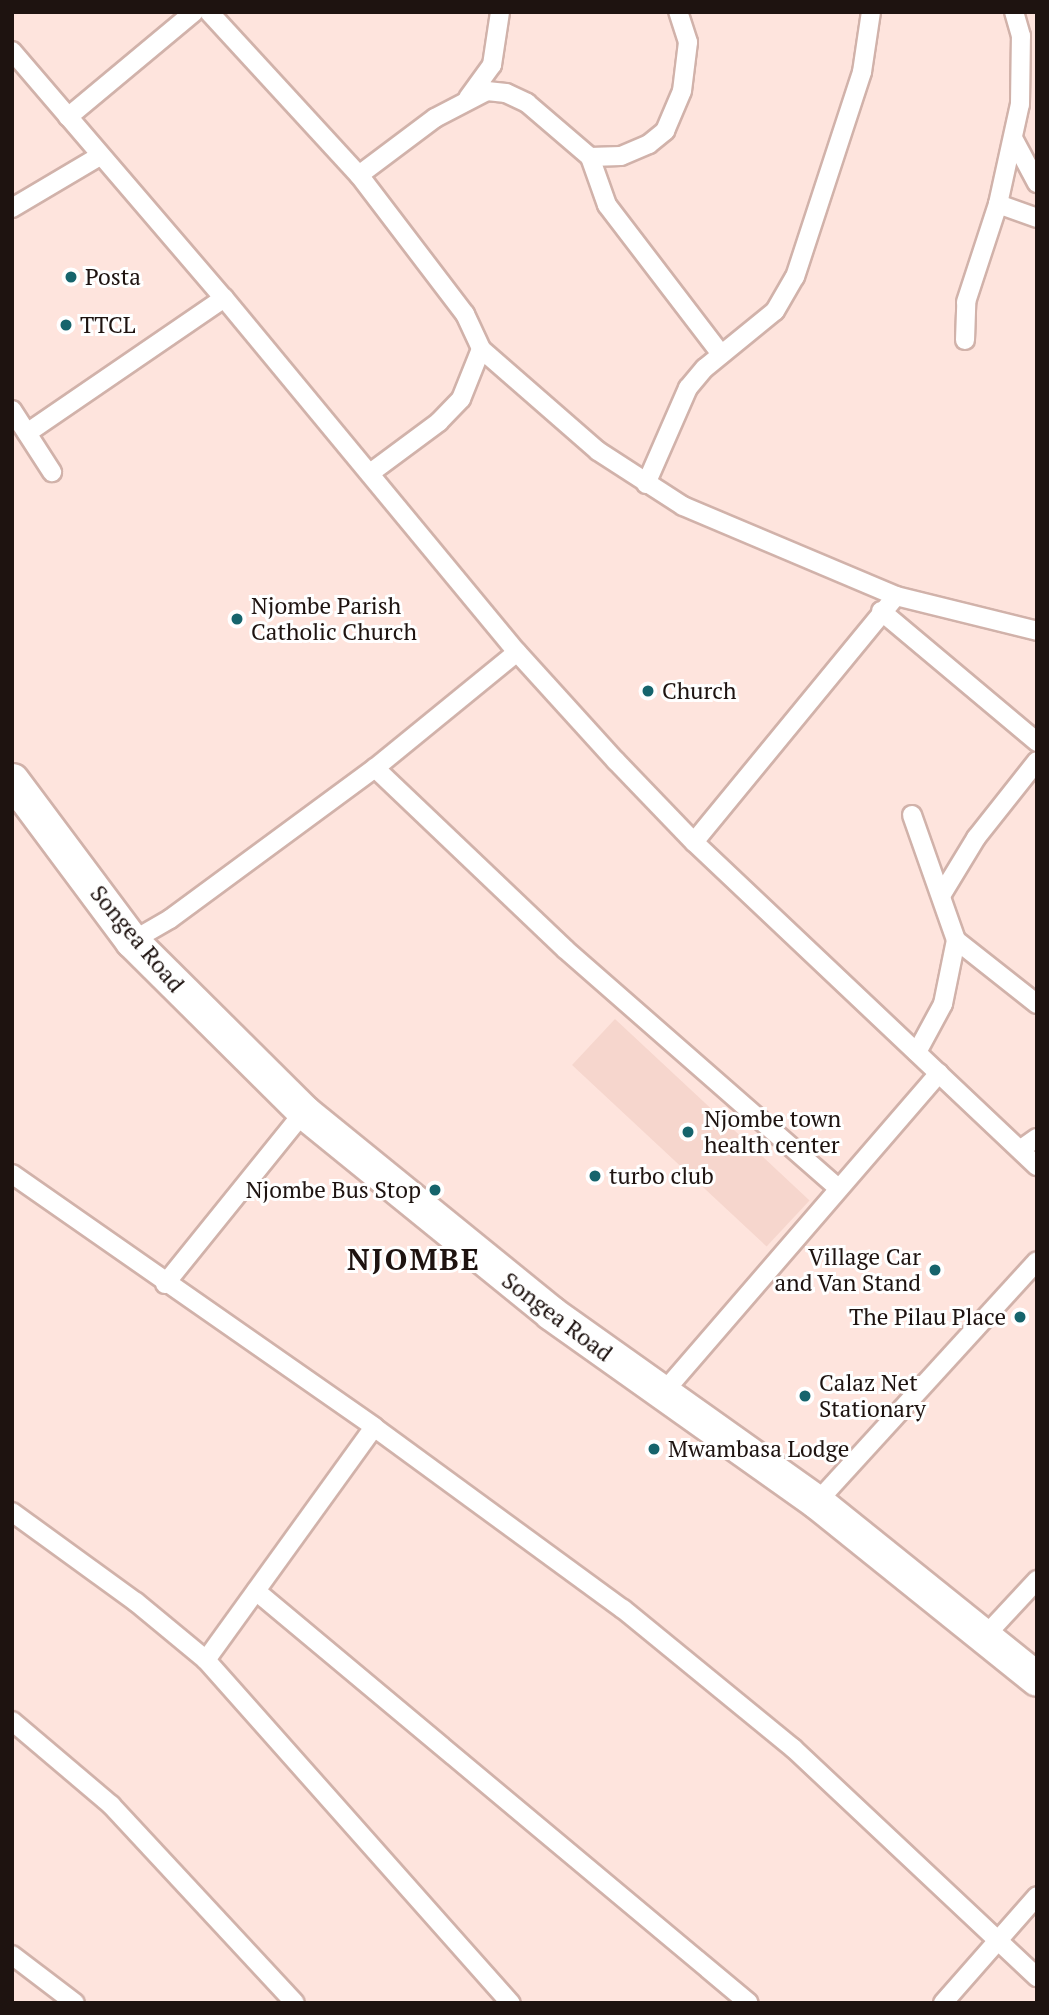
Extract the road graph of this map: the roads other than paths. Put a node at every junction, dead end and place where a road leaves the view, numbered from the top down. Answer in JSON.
{"nodes":[{"id":1,"x":194,"y":12,"type":"edge"},
{"id":2,"x":208,"y":12,"type":"edge"},
{"id":3,"x":500,"y":12,"type":"edge"},
{"id":4,"x":678,"y":12,"type":"edge"},
{"id":5,"x":871,"y":12,"type":"edge"},
{"id":6,"x":1016,"y":19,"type":"edge"},
{"id":7,"x":1037,"y":29,"type":"edge"},
{"id":8,"x":12,"y":51,"type":"edge"},
{"id":9,"x":468,"y":98,"type":"junction"},
{"id":10,"x":68,"y":117,"type":"junction"},
{"id":11,"x":1014,"y":140,"type":"junction"},
{"id":12,"x":100,"y":156,"type":"junction"},
{"id":13,"x":590,"y":157,"type":"junction"},
{"id":14,"x":359,"y":175,"type":"junction"},
{"id":15,"x":1037,"y":183,"type":"edge"},
{"id":16,"x":998,"y":204,"type":"junction"},
{"id":17,"x":12,"y":208,"type":"edge"},
{"id":18,"x":1037,"y":218,"type":"edge"},
{"id":19,"x":224,"y":298,"type":"junction"},
{"id":20,"x":965,"y":340,"type":"dead end"},
{"id":21,"x":481,"y":349,"type":"junction"},
{"id":22,"x":721,"y":354,"type":"junction"},
{"id":23,"x":12,"y":410,"type":"edge"},
{"id":24,"x":27,"y":433,"type":"junction"},
{"id":25,"x":52,"y":471,"type":"dead end"},
{"id":26,"x":370,"y":473,"type":"junction"},
{"id":27,"x":646,"y":484,"type":"junction"},
{"id":28,"x":896,"y":596,"type":"junction"},
{"id":29,"x":881,"y":611,"type":"junction"},
{"id":30,"x":1037,"y":631,"type":"edge"},
{"id":31,"x":517,"y":652,"type":"junction"},
{"id":32,"x":1037,"y":742,"type":"edge"},
{"id":33,"x":1037,"y":761,"type":"edge"},
{"id":34,"x":375,"y":768,"type":"junction"},
{"id":35,"x":12,"y":780,"type":"edge"},
{"id":36,"x":912,"y":815,"type":"dead end"},
{"id":37,"x":694,"y":842,"type":"junction"},
{"id":38,"x":942,"y":894,"type":"junction"},
{"id":39,"x":956,"y":940,"type":"junction"},
{"id":40,"x":132,"y":941,"type":"junction"},
{"id":41,"x":1033,"y":994,"type":"edge"},
{"id":42,"x":916,"y":1052,"type":"junction"},
{"id":43,"x":939,"y":1073,"type":"junction"},
{"id":44,"x":304,"y":1112,"type":"junction"},
{"id":45,"x":1037,"y":1138,"type":"edge"},
{"id":46,"x":1021,"y":1149,"type":"junction"},
{"id":47,"x":1037,"y":1166,"type":"edge"},
{"id":48,"x":12,"y":1174,"type":"edge"},
{"id":49,"x":837,"y":1187,"type":"junction"},
{"id":50,"x":1037,"y":1261,"type":"edge"},
{"id":51,"x":164,"y":1284,"type":"junction"},
{"id":52,"x":662,"y":1394,"type":"junction"},
{"id":53,"x":374,"y":1427,"type":"junction"},
{"id":54,"x":817,"y":1502,"type":"junction"},
{"id":55,"x":12,"y":1512,"type":"edge"},
{"id":56,"x":1037,"y":1580,"type":"edge"},
{"id":57,"x":256,"y":1591,"type":"junction"},
{"id":58,"x":984,"y":1637,"type":"junction"},
{"id":59,"x":206,"y":1660,"type":"junction"},
{"id":60,"x":1037,"y":1679,"type":"edge"},
{"id":61,"x":12,"y":1721,"type":"edge"},
{"id":62,"x":1037,"y":1896,"type":"edge"},
{"id":63,"x":998,"y":1942,"type":"junction"},
{"id":64,"x":12,"y":1955,"type":"edge"},
{"id":65,"x":1037,"y":1977,"type":"edge"},
{"id":66,"x":75,"y":2003,"type":"edge"},
{"id":67,"x":295,"y":2003,"type":"edge"},
{"id":68,"x":511,"y":2003,"type":"edge"},
{"id":69,"x":748,"y":2003,"type":"edge"},
{"id":70,"x":943,"y":2003,"type":"edge"}],
"edges":[{"from":1,"to":10,"type":"street"},
{"from":2,"to":14,"type":"street"},
{"from":3,"to":9,"type":"street"},
{"from":4,"to":13,"type":"street"},
{"from":5,"to":22,"type":"street"},
{"from":6,"to":7,"type":"street"},
{"from":6,"to":11,"type":"street"},
{"from":8,"to":10,"type":"street"},
{"from":9,"to":13,"type":"street"},
{"from":9,"to":14,"type":"street"},
{"from":10,"to":12,"type":"street"},
{"from":11,"to":15,"type":"street"},
{"from":11,"to":16,"type":"street"},
{"from":12,"to":17,"type":"street"},
{"from":12,"to":19,"type":"street"},
{"from":13,"to":22,"type":"street"},
{"from":14,"to":21,"type":"street"},
{"from":16,"to":18,"type":"street"},
{"from":16,"to":20,"type":"street"},
{"from":19,"to":24,"type":"street"},
{"from":19,"to":26,"type":"street"},
{"from":21,"to":26,"type":"street"},
{"from":21,"to":27,"type":"street"},
{"from":22,"to":27,"type":"street"},
{"from":23,"to":24,"type":"street"},
{"from":24,"to":25,"type":"street"},
{"from":26,"to":31,"type":"street"},
{"from":27,"to":28,"type":"street"},
{"from":28,"to":29,"type":"street"},
{"from":28,"to":30,"type":"street"},
{"from":29,"to":32,"type":"street"},
{"from":29,"to":37,"type":"street"},
{"from":31,"to":34,"type":"street"},
{"from":31,"to":37,"type":"street"},
{"from":33,"to":38,"type":"street"},
{"from":34,"to":40,"type":"street"},
{"from":34,"to":49,"type":"street"},
{"from":35,"to":40,"type":"highway","name":"Songea Road"},
{"from":36,"to":38,"type":"street"},
{"from":37,"to":42,"type":"street"},
{"from":38,"to":39,"type":"street"},
{"from":39,"to":41,"type":"street"},
{"from":39,"to":42,"type":"street"},
{"from":40,"to":44,"type":"highway","name":"Songea Road"},
{"from":42,"to":43,"type":"street"},
{"from":43,"to":46,"type":"street"},
{"from":43,"to":49,"type":"street"},
{"from":44,"to":51,"type":"street"},
{"from":44,"to":52,"type":"highway","name":"Songea Road"},
{"from":45,"to":46,"type":"street"},
{"from":46,"to":47,"type":"street"},
{"from":48,"to":51,"type":"street"},
{"from":49,"to":52,"type":"street"},
{"from":50,"to":54,"type":"street"},
{"from":51,"to":53,"type":"street"},
{"from":52,"to":54,"type":"highway","name":"Songea Road"},
{"from":53,"to":57,"type":"street"},
{"from":53,"to":63,"type":"street"},
{"from":54,"to":58,"type":"highway","name":"Songea Road"},
{"from":55,"to":59,"type":"street"},
{"from":56,"to":58,"type":"street"},
{"from":57,"to":59,"type":"street"},
{"from":57,"to":69,"type":"street"},
{"from":58,"to":60,"type":"highway","name":"Songea Road"},
{"from":59,"to":68,"type":"street"},
{"from":61,"to":67,"type":"street"},
{"from":62,"to":63,"type":"street"},
{"from":63,"to":65,"type":"street"},
{"from":63,"to":70,"type":"street"},
{"from":64,"to":66,"type":"street"}]}
